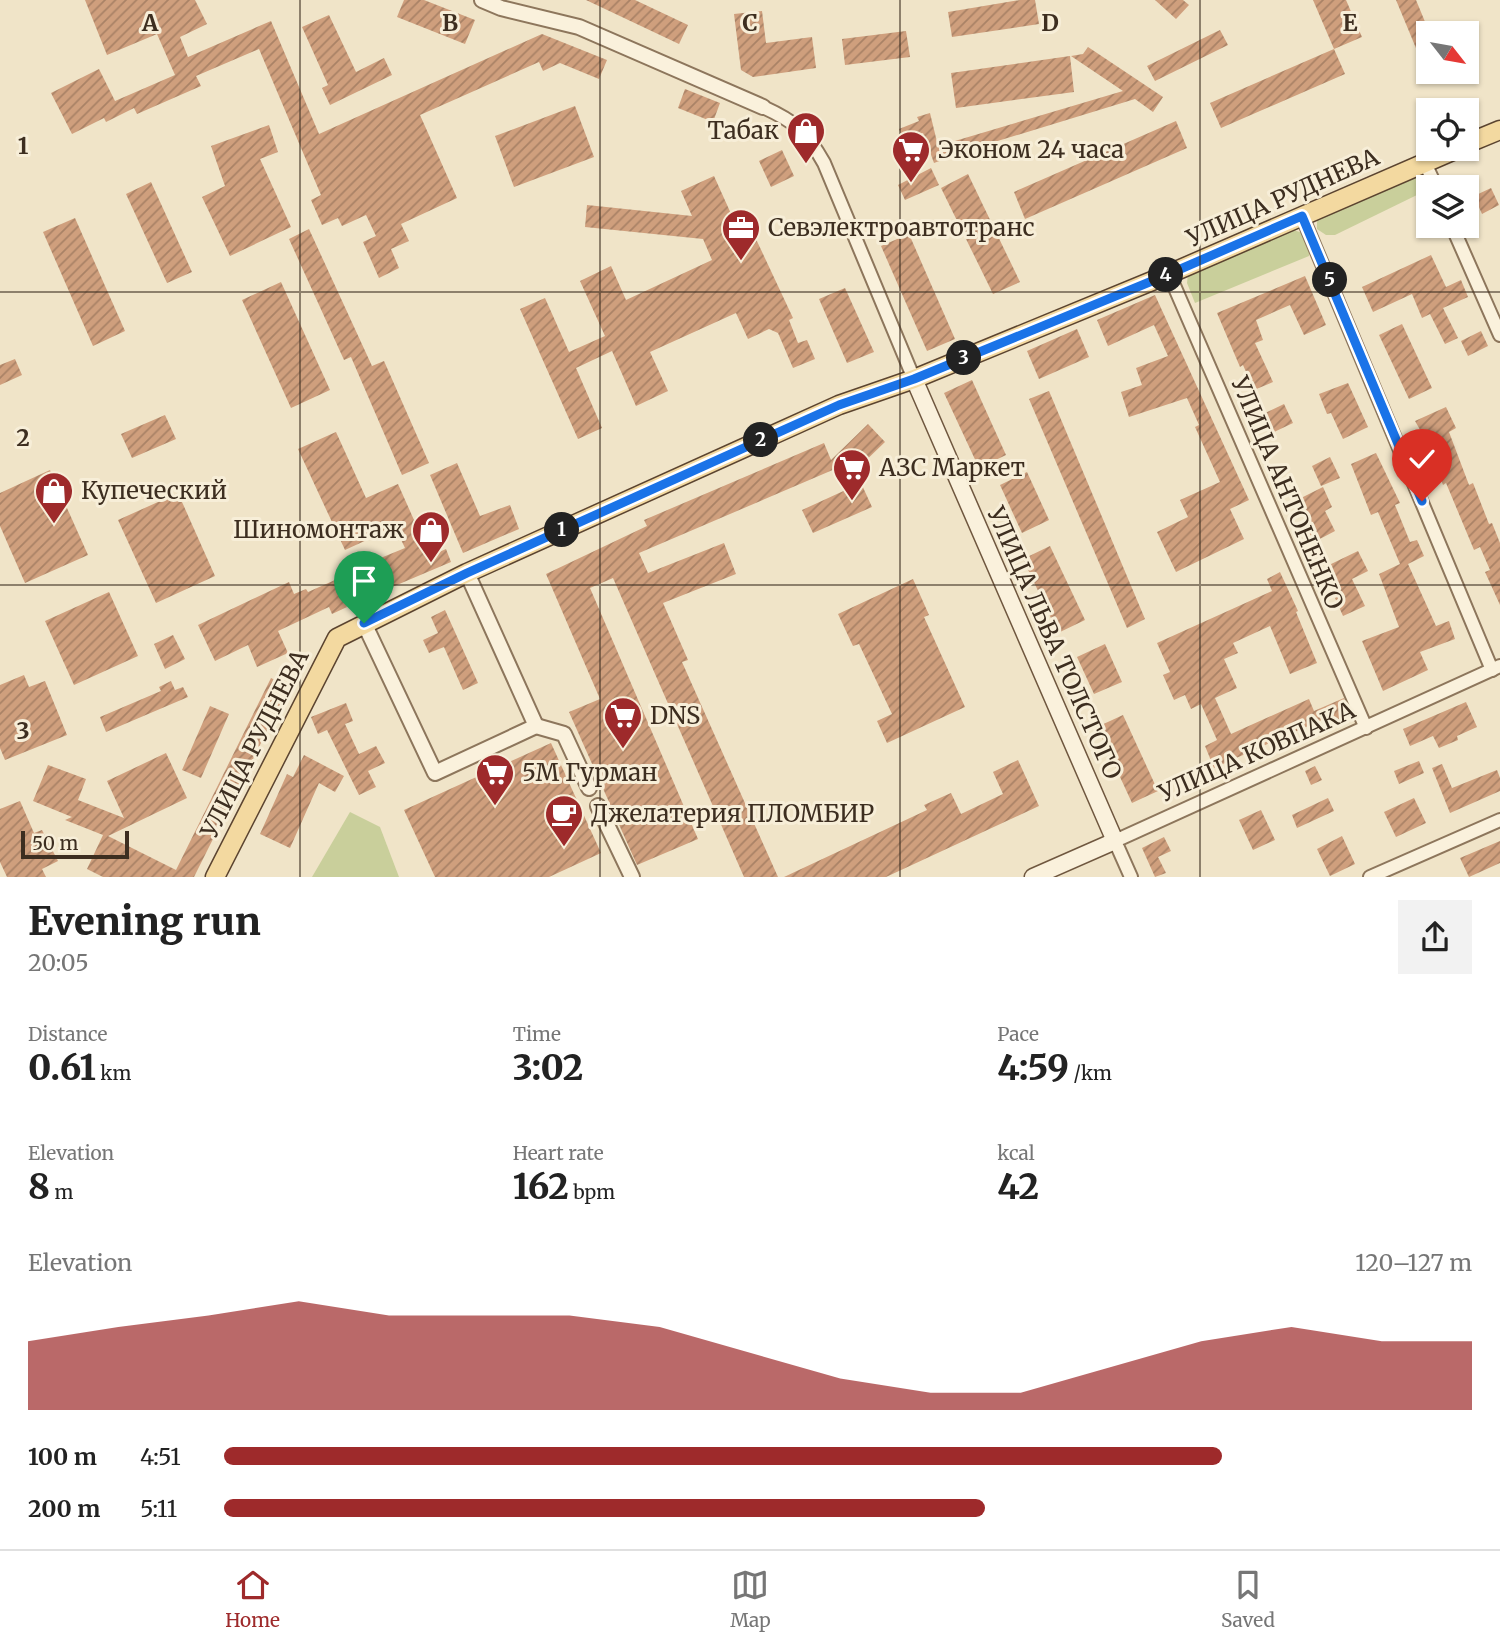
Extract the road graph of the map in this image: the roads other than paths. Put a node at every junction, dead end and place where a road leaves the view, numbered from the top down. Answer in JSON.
{"nodes":[{"id":1,"x":482,"y":0,"type":"edge"},
{"id":2,"x":763,"y":107,"type":"joint"},
{"id":3,"x":1500,"y":130,"type":"edge"},
{"id":4,"x":1479,"y":139,"type":"edge"},
{"id":5,"x":1430,"y":161,"type":"edge"},
{"id":6,"x":1425,"y":163,"type":"junction"},
{"id":7,"x":1430,"y":175,"type":"edge"},
{"id":8,"x":1302,"y":216,"type":"junction"},
{"id":9,"x":1457,"y":238,"type":"edge"},
{"id":10,"x":1169,"y":274,"type":"junction"},
{"id":11,"x":1500,"y":335,"type":"edge"},
{"id":12,"x":914,"y":379,"type":"junction"},
{"id":13,"x":467,"y":573,"type":"junction"},
{"id":14,"x":364,"y":623,"type":"junction"},
{"id":15,"x":1496,"y":668,"type":"edge"},
{"id":16,"x":536,"y":726,"type":"junction"},
{"id":17,"x":1366,"y":728,"type":"junction"},
{"id":18,"x":589,"y":788,"type":"dead end"},
{"id":19,"x":598,"y":806,"type":"dead end"},
{"id":20,"x":1500,"y":820,"type":"edge"},
{"id":21,"x":1115,"y":841,"type":"junction"},
{"id":22,"x":215,"y":877,"type":"edge"},
{"id":23,"x":632,"y":877,"type":"edge"},
{"id":24,"x":1032,"y":877,"type":"edge"},
{"id":25,"x":1131,"y":877,"type":"edge"},
{"id":26,"x":1370,"y":877,"type":"edge"}],
"edges":[{"from":1,"to":2,"type":"street","name":"УЛИЦА ЛЬВА ТОЛСТОГО"},
{"from":2,"to":12,"type":"street","name":"УЛИЦА ЛЬВА ТОЛСТОГО"},
{"from":3,"to":4,"type":"main road"},
{"from":5,"to":6,"type":"main road","name":"УЛИЦА РУДНЕВА"},
{"from":6,"to":7,"type":"street"},
{"from":6,"to":8,"type":"main road","name":"УЛИЦА РУДНЕВА"},
{"from":8,"to":10,"type":"main road","name":"УЛИЦА РУДНЕВА"},
{"from":8,"to":15,"type":"street"},
{"from":9,"to":11,"type":"street"},
{"from":10,"to":12,"type":"main road","name":"УЛИЦА РУДНЕВА"},
{"from":10,"to":17,"type":"street","name":"УЛИЦА АНТОНЕНКО"},
{"from":12,"to":13,"type":"main road","name":"УЛИЦА РУДНЕВА"},
{"from":12,"to":21,"type":"main road","name":"УЛИЦА ЛЬВА ТОЛСТОГО"},
{"from":13,"to":14,"type":"main road","name":"УЛИЦА РУДНЕВА"},
{"from":13,"to":16,"type":"street"},
{"from":14,"to":16,"type":"street"},
{"from":14,"to":22,"type":"main road","name":"УЛИЦА РУДНЕВА"},
{"from":15,"to":17,"type":"street","name":"УЛИЦА КОВПАКА"},
{"from":16,"to":18,"type":"street"},
{"from":17,"to":21,"type":"street","name":"УЛИЦА КОВПАКА"},
{"from":19,"to":23,"type":"street"},
{"from":20,"to":26,"type":"street"},
{"from":21,"to":24,"type":"main road","name":"УЛИЦА КОВПАКА"},
{"from":21,"to":25,"type":"street","name":"УЛИЦА ЛЬВА ТОЛСТОГО"}]}
